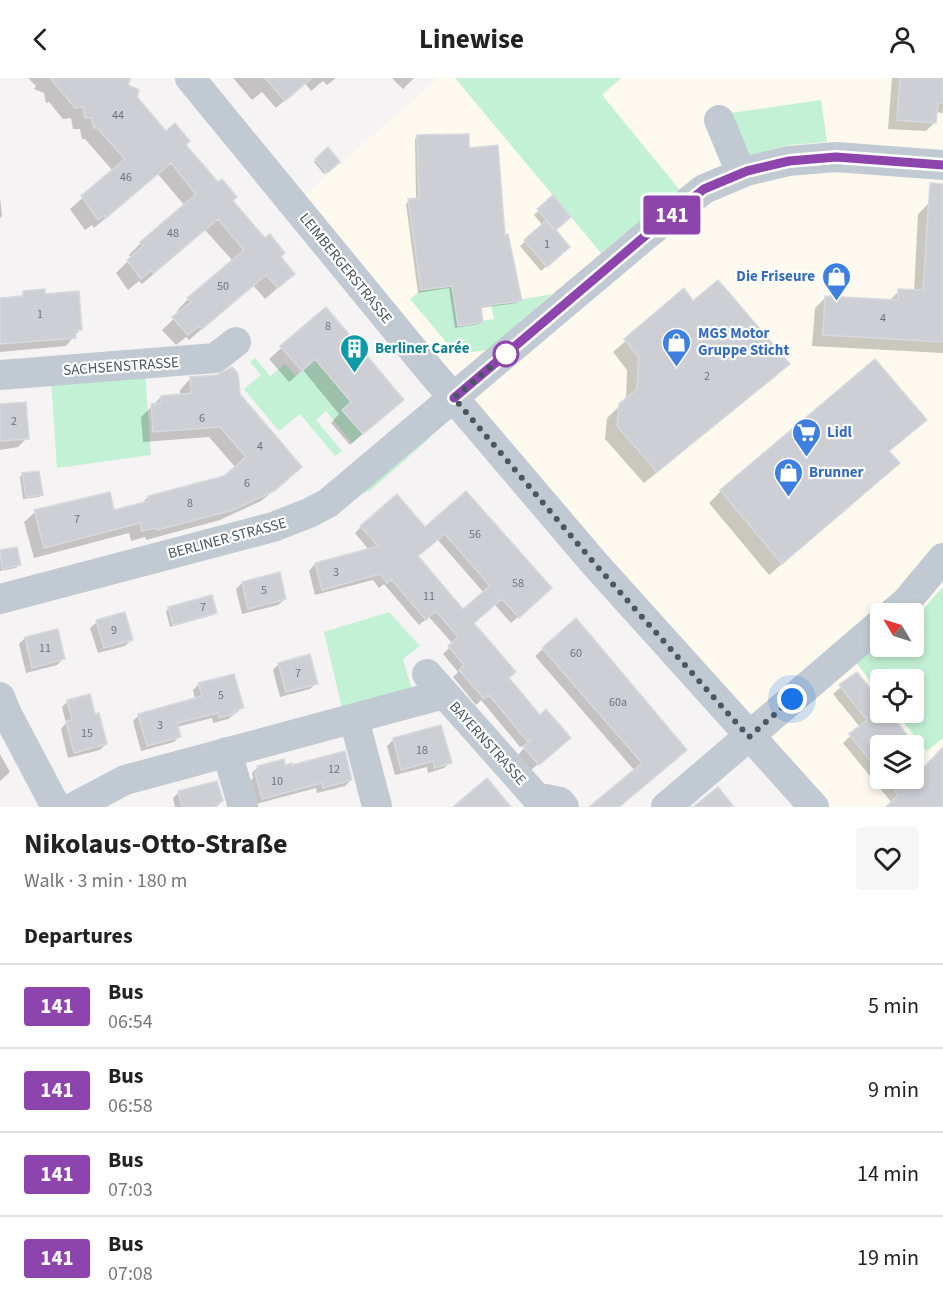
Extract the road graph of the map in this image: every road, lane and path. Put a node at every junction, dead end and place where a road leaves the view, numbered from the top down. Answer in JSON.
{"nodes":[{"id":1,"x":190,"y":78,"type":"edge"},
{"id":2,"x":719,"y":120,"type":"dead end"},
{"id":3,"x":943,"y":165,"type":"edge"},
{"id":4,"x":741,"y":173,"type":"junction"},
{"id":5,"x":236,"y":342,"type":"dead end"},
{"id":6,"x":0,"y":375,"type":"edge"},
{"id":7,"x":454,"y":398,"type":"junction"},
{"id":8,"x":943,"y":558,"type":"edge"},
{"id":9,"x":0,"y":599,"type":"edge"},
{"id":10,"x":905,"y":603,"type":"edge"},
{"id":11,"x":870,"y":633,"type":"edge"},
{"id":12,"x":0,"y":697,"type":"edge"},
{"id":13,"x":354,"y":719,"type":"junction"},
{"id":14,"x":749,"y":737,"type":"junction"},
{"id":15,"x":227,"y":752,"type":"junction"},
{"id":16,"x":377,"y":806,"type":"edge"},
{"id":17,"x":56,"y":807,"type":"edge"},
{"id":18,"x":74,"y":807,"type":"edge"},
{"id":19,"x":243,"y":807,"type":"edge"},
{"id":20,"x":564,"y":807,"type":"edge"},
{"id":21,"x":666,"y":807,"type":"edge"},
{"id":22,"x":814,"y":807,"type":"edge"}],
"edges":[{"from":1,"to":7,"type":"street","name":"LEIMBERGERSTRASSE"},
{"from":2,"to":4,"type":"street"},
{"from":3,"to":4,"type":"street","name":"BERLINER STRASSE"},
{"from":4,"to":7,"type":"street","name":"BERLINER STRASSE"},
{"from":5,"to":6,"type":"street","name":"SACHSENSTRASSE"},
{"from":7,"to":9,"type":"street","name":"BERLINER STRASSE"},
{"from":7,"to":14,"type":"street","name":"LEIMBERGERSTRASSE"},
{"from":8,"to":10,"type":"street"},
{"from":11,"to":14,"type":"street"},
{"from":12,"to":17,"type":"street"},
{"from":13,"to":15,"type":"street","name":"BAYERNSTRASSE"},
{"from":13,"to":16,"type":"street"},
{"from":13,"to":20,"type":"street","name":"BAYERNSTRASSE"},
{"from":14,"to":21,"type":"street"},
{"from":14,"to":22,"type":"street","name":"LEIMBERGERSTRASSE"},
{"from":15,"to":18,"type":"street","name":"BAYERNSTRASSE"},
{"from":15,"to":19,"type":"street"}]}
